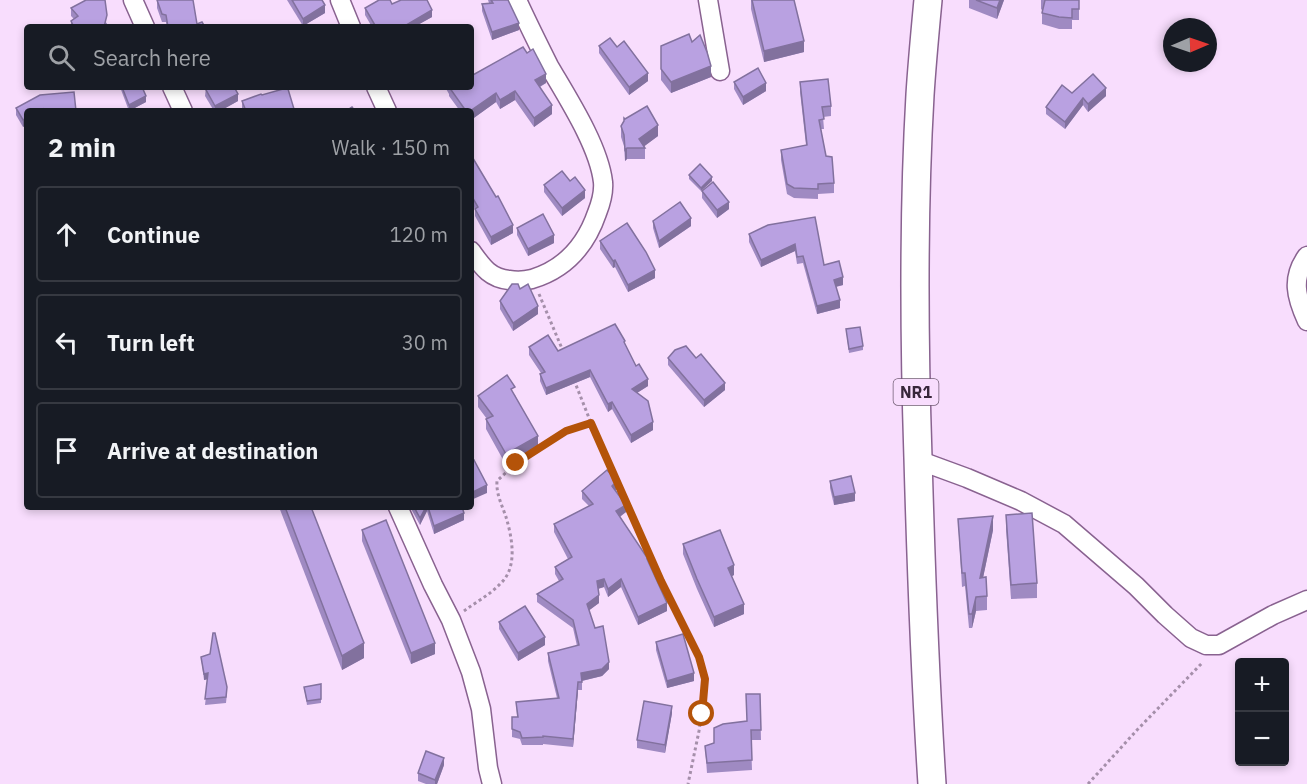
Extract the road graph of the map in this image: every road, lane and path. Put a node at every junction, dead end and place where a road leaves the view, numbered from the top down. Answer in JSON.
{"nodes":[{"id":1,"x":133,"y":0,"type":"edge"},
{"id":2,"x":340,"y":0,"type":"edge"},
{"id":3,"x":517,"y":0,"type":"edge"},
{"id":4,"x":708,"y":0,"type":"edge"},
{"id":5,"x":928,"y":0,"type":"edge"},
{"id":6,"x":144,"y":24,"type":"edge"},
{"id":7,"x":350,"y":24,"type":"edge"},
{"id":8,"x":720,"y":70,"type":"dead end"},
{"id":9,"x":173,"y":90,"type":"edge"},
{"id":10,"x":377,"y":90,"type":"edge"},
{"id":11,"x":182,"y":108,"type":"edge"},
{"id":12,"x":386,"y":108,"type":"edge"},
{"id":13,"x":474,"y":255,"type":"edge"},
{"id":14,"x":1307,"y":256,"type":"edge"},
{"id":15,"x":532,"y":279,"type":"junction"},
{"id":16,"x":1307,"y":321,"type":"edge"},
{"id":17,"x":566,"y":360,"type":"edge"},
{"id":18,"x":570,"y":370,"type":"edge"},
{"id":19,"x":591,"y":423,"type":"junction"},
{"id":20,"x":918,"y":460,"type":"junction"},
{"id":21,"x":399,"y":510,"type":"edge"},
{"id":22,"x":1307,"y":600,"type":"edge"},
{"id":23,"x":452,"y":620,"type":"junction"},
{"id":24,"x":1218,"y":645,"type":"junction"},
{"id":25,"x":477,"y":784,"type":"edge"},
{"id":26,"x":486,"y":784,"type":"edge"},
{"id":27,"x":492,"y":784,"type":"edge"},
{"id":28,"x":688,"y":784,"type":"edge"},
{"id":29,"x":932,"y":784,"type":"edge"},
{"id":30,"x":1088,"y":784,"type":"edge"}],
"edges":[{"from":1,"to":6,"type":"street"},
{"from":2,"to":7,"type":"street"},
{"from":3,"to":15,"type":"street"},
{"from":4,"to":8,"type":"street"},
{"from":5,"to":20,"type":"highway","number":"NR1"},
{"from":9,"to":11,"type":"street"},
{"from":10,"to":12,"type":"street"},
{"from":13,"to":15,"type":"street"},
{"from":14,"to":16,"type":"street"},
{"from":15,"to":17,"type":"path"},
{"from":18,"to":19,"type":"path"},
{"from":19,"to":23,"type":"path"},
{"from":19,"to":28,"type":"path"},
{"from":20,"to":24,"type":"street"},
{"from":20,"to":29,"type":"highway","number":"NR1"},
{"from":21,"to":23,"type":"street"},
{"from":22,"to":24,"type":"street"},
{"from":23,"to":27,"type":"street"},
{"from":24,"to":30,"type":"path"},
{"from":25,"to":26,"type":"street"}]}
